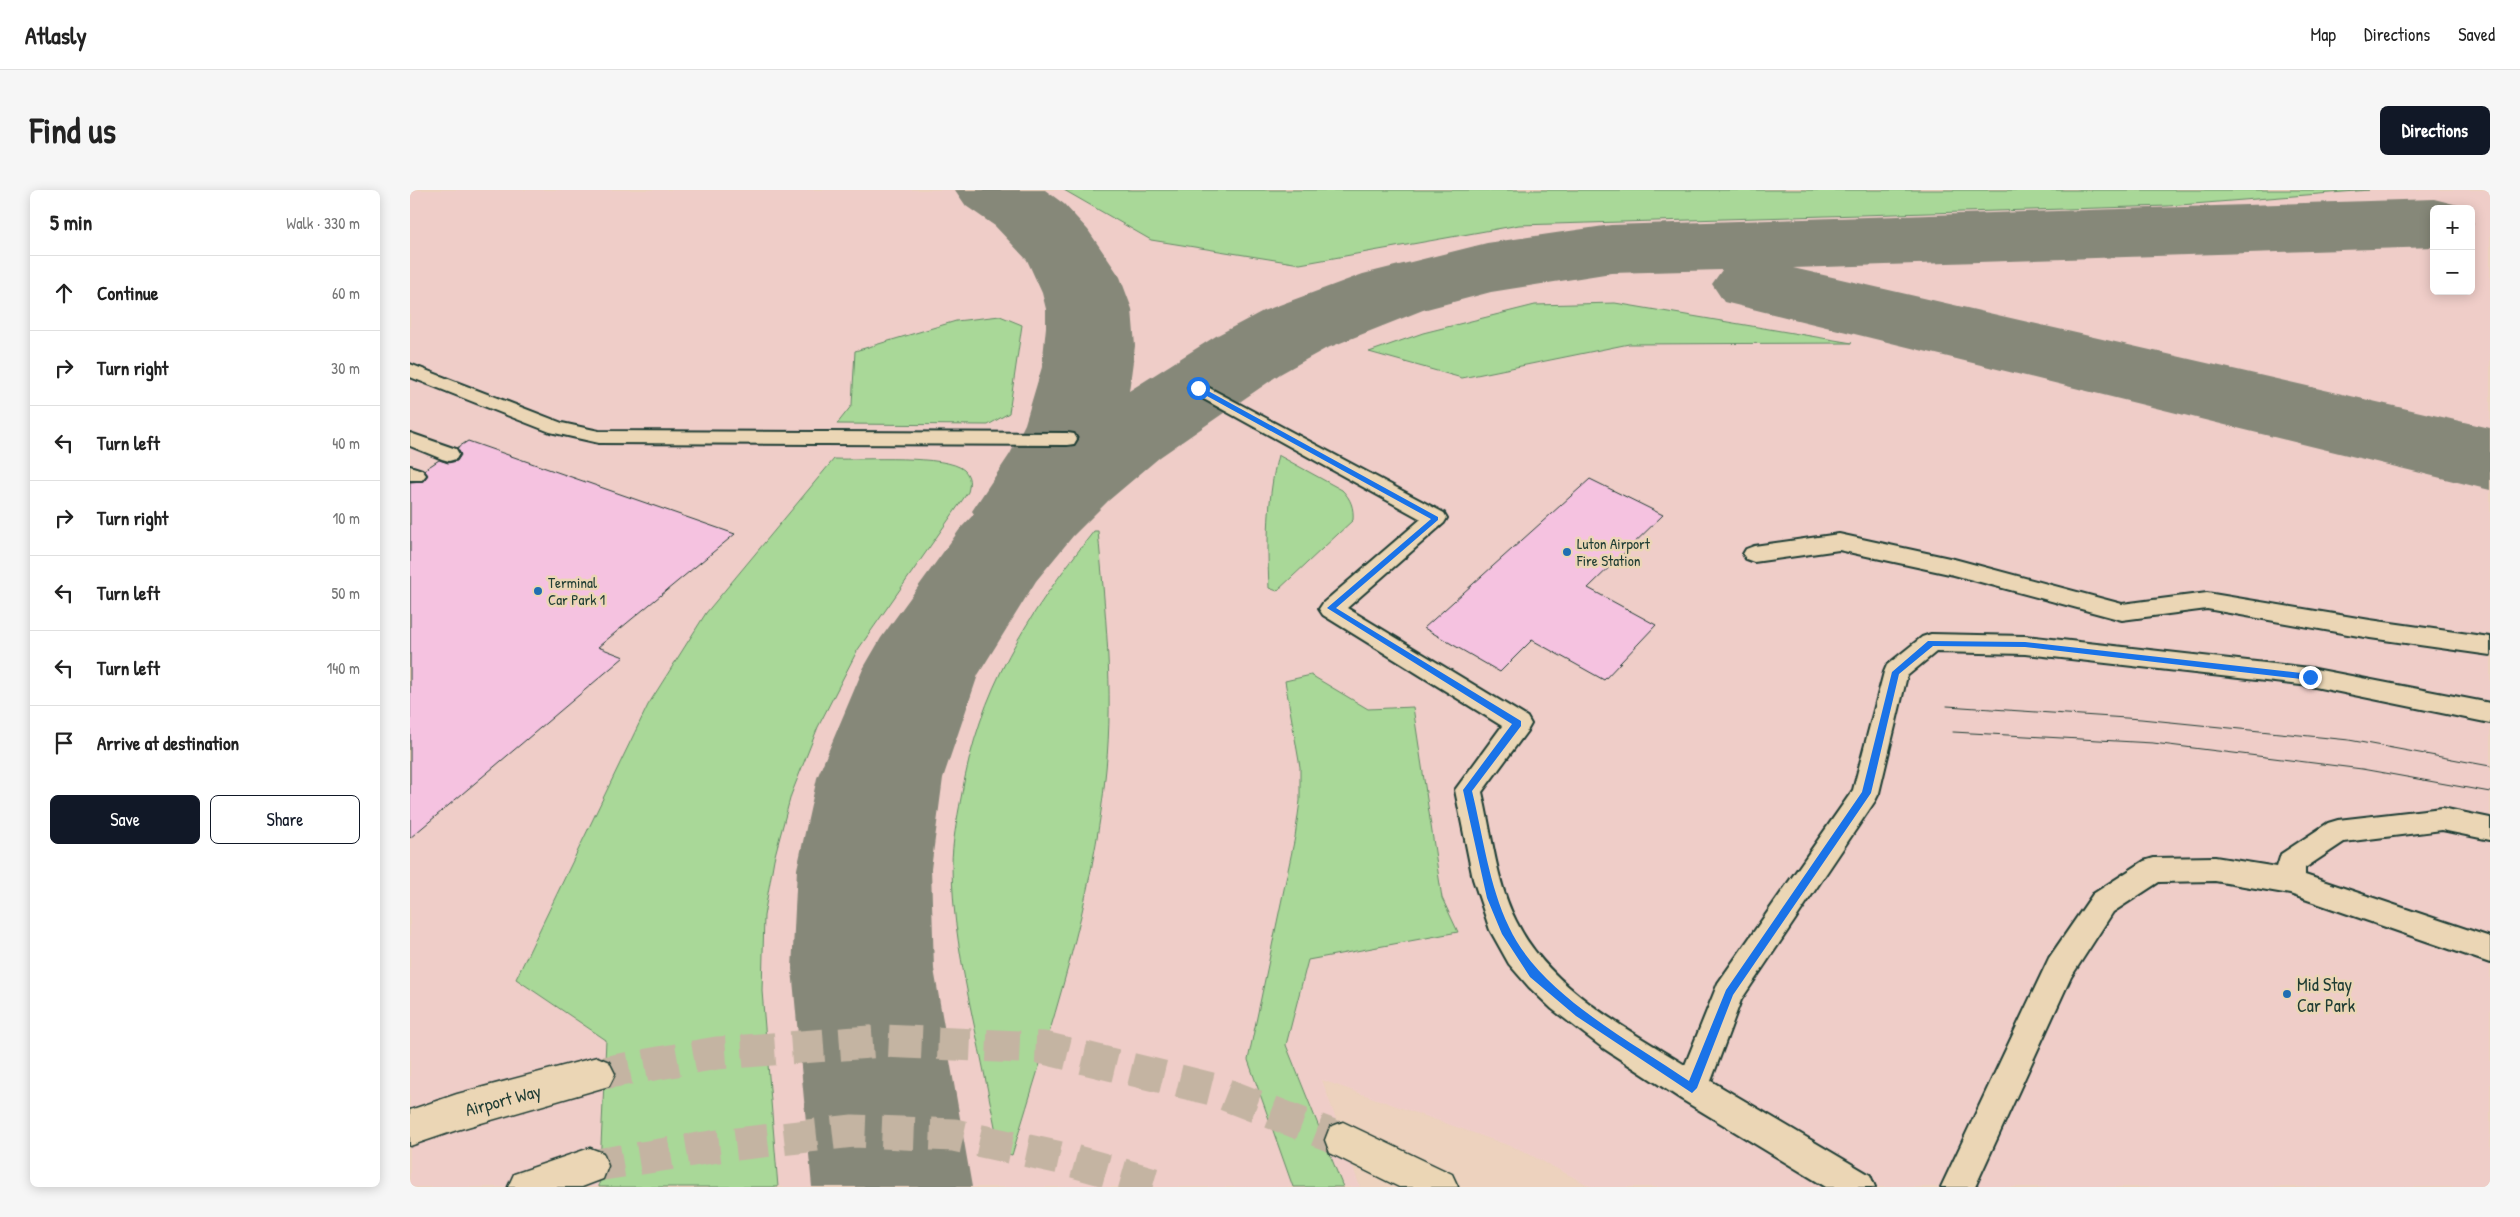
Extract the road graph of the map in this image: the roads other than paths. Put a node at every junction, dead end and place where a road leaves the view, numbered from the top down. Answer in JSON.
{"nodes":[{"id":1,"x":410,"y":370,"type":"edge"},
{"id":2,"x":1198,"y":388,"type":"dead end"},
{"id":3,"x":410,"y":439,"type":"edge"},
{"id":4,"x":1067,"y":439,"type":"dead end"},
{"id":5,"x":449,"y":454,"type":"dead end"},
{"id":6,"x":1754,"y":554,"type":"dead end"},
{"id":7,"x":2490,"y":646,"type":"edge"},
{"id":8,"x":2490,"y":713,"type":"edge"},
{"id":9,"x":2490,"y":829,"type":"edge"},
{"id":10,"x":2290,"y":882,"type":"junction"},
{"id":11,"x":2490,"y":950,"type":"edge"},
{"id":12,"x":598,"y":1074,"type":"tunnel mouth"},
{"id":13,"x":1692,"y":1088,"type":"junction"},
{"id":14,"x":410,"y":1128,"type":"edge"},
{"id":15,"x":1343,"y":1140,"type":"tunnel mouth"},
{"id":16,"x":590,"y":1166,"type":"tunnel mouth"},
{"id":17,"x":528,"y":1187,"type":"edge"},
{"id":18,"x":1439,"y":1187,"type":"edge"},
{"id":19,"x":1858,"y":1187,"type":"edge"},
{"id":20,"x":1958,"y":1187,"type":"edge"}],
"edges":[{"from":1,"to":4,"type":"lane"},
{"from":2,"to":13,"type":"lane"},
{"from":3,"to":5,"type":"lane"},
{"from":6,"to":7,"type":"lane"},
{"from":8,"to":13,"type":"lane"},
{"from":9,"to":10,"type":"lane"},
{"from":10,"to":11,"type":"lane"},
{"from":10,"to":20,"type":"lane"},
{"from":12,"to":14,"type":"street","name":"Airport Way"},
{"from":13,"to":19,"type":"lane"},
{"from":15,"to":18,"type":"street"},
{"from":16,"to":17,"type":"street"}]}
